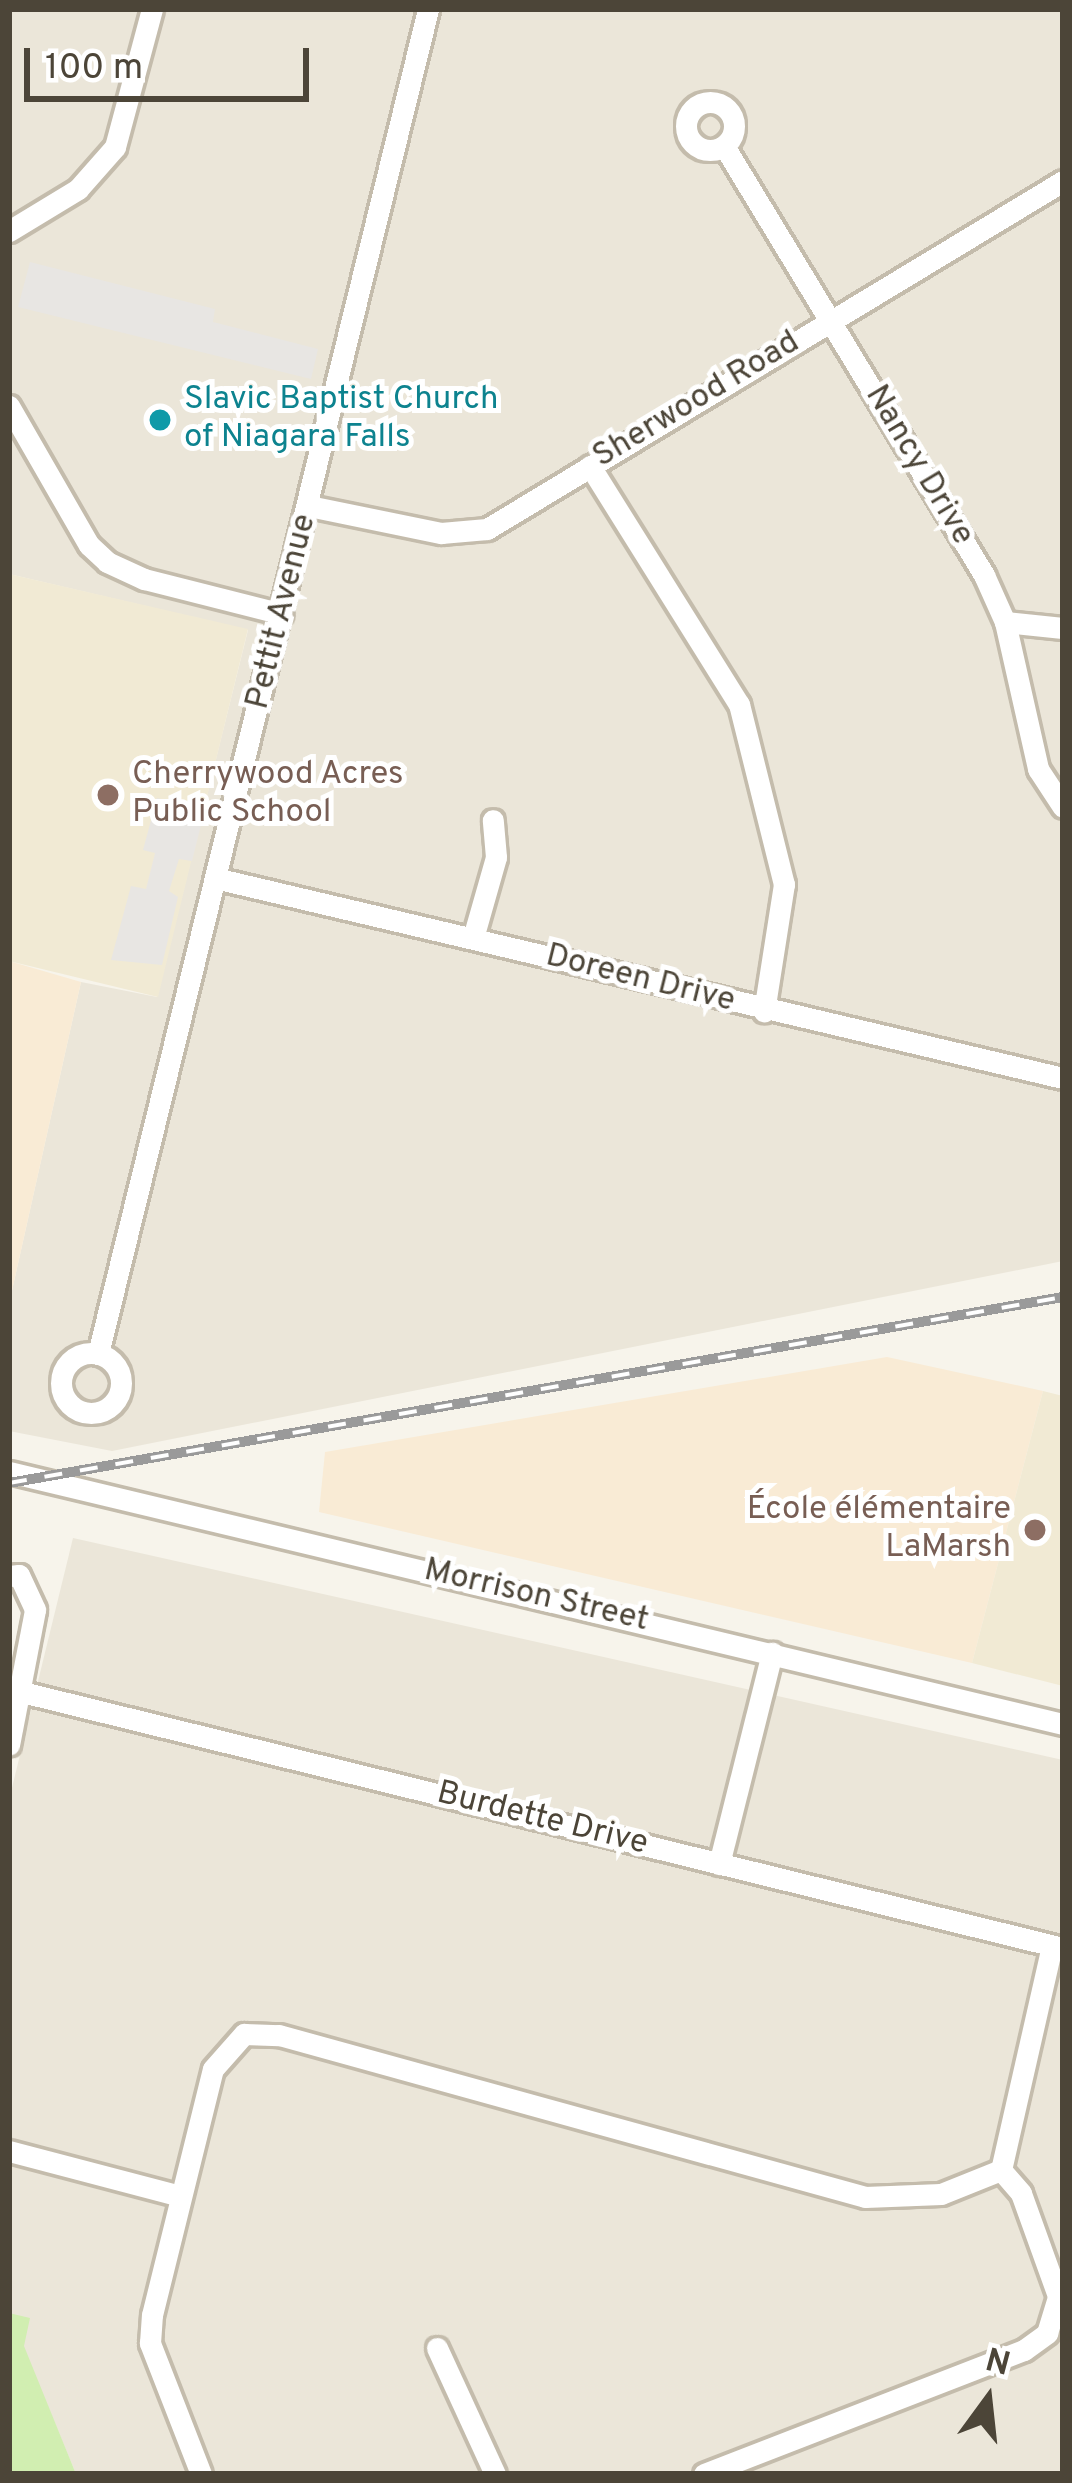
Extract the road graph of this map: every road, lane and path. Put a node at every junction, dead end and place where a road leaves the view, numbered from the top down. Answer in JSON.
{"nodes":[{"id":1,"x":152,"y":9,"type":"edge"},
{"id":2,"x":428,"y":9,"type":"edge"},
{"id":3,"x":724,"y":146,"type":"dead end"},
{"id":4,"x":1063,"y":181,"type":"edge"},
{"id":5,"x":9,"y":231,"type":"edge"},
{"id":6,"x":829,"y":320,"type":"junction"},
{"id":7,"x":9,"y":406,"type":"edge"},
{"id":8,"x":590,"y":466,"type":"junction"},
{"id":9,"x":309,"y":506,"type":"junction"},
{"id":10,"x":282,"y":614,"type":"junction"},
{"id":11,"x":1005,"y":622,"type":"junction"},
{"id":12,"x":1063,"y":628,"type":"edge"},
{"id":13,"x":1063,"y":807,"type":"edge"},
{"id":14,"x":493,"y":820,"type":"dead end"},
{"id":15,"x":219,"y":879,"type":"junction"},
{"id":16,"x":472,"y":938,"type":"junction"},
{"id":17,"x":764,"y":1011,"type":"junction"},
{"id":18,"x":1063,"y":1078,"type":"edge"},
{"id":19,"x":98,"y":1354,"type":"dead end"},
{"id":20,"x":9,"y":1472,"type":"edge"},
{"id":21,"x":14,"y":1576,"type":"edge"},
{"id":22,"x":772,"y":1653,"type":"junction"},
{"id":23,"x":22,"y":1692,"type":"junction"},
{"id":24,"x":1063,"y":1724,"type":"edge"},
{"id":25,"x":9,"y":1745,"type":"edge"},
{"id":26,"x":719,"y":1864,"type":"junction"},
{"id":27,"x":1058,"y":1947,"type":"edge"},
{"id":28,"x":9,"y":2151,"type":"edge"},
{"id":29,"x":1000,"y":2170,"type":"junction"},
{"id":30,"x":180,"y":2196,"type":"junction"},
{"id":31,"x":437,"y":2348,"type":"dead end"},
{"id":32,"x":202,"y":2474,"type":"edge"},
{"id":33,"x":495,"y":2474,"type":"edge"},
{"id":34,"x":704,"y":2474,"type":"edge"}],
"edges":[{"from":1,"to":5,"type":"street"},
{"from":2,"to":9,"type":"street","name":"Pettit Avenue"},
{"from":3,"to":6,"type":"street","name":"Nancy Drive"},
{"from":4,"to":6,"type":"street","name":"Sherwood Road"},
{"from":6,"to":8,"type":"street","name":"Sherwood Road"},
{"from":6,"to":11,"type":"street","name":"Nancy Drive"},
{"from":7,"to":10,"type":"street"},
{"from":8,"to":9,"type":"street","name":"Sherwood Road"},
{"from":8,"to":17,"type":"street"},
{"from":9,"to":10,"type":"street","name":"Pettit Avenue"},
{"from":10,"to":15,"type":"street","name":"Pettit Avenue"},
{"from":11,"to":12,"type":"street"},
{"from":11,"to":13,"type":"street","name":"Nancy Drive"},
{"from":14,"to":16,"type":"street"},
{"from":15,"to":16,"type":"street","name":"Doreen Drive"},
{"from":15,"to":19,"type":"street","name":"Pettit Avenue"},
{"from":16,"to":17,"type":"street","name":"Doreen Drive"},
{"from":17,"to":18,"type":"street","name":"Doreen Drive"},
{"from":20,"to":22,"type":"street","name":"Morrison Street"},
{"from":21,"to":23,"type":"street"},
{"from":22,"to":24,"type":"street","name":"Morrison Street"},
{"from":22,"to":26,"type":"street"},
{"from":23,"to":25,"type":"street"},
{"from":23,"to":26,"type":"street","name":"Burdette Drive"},
{"from":26,"to":27,"type":"street","name":"Burdette Drive"},
{"from":27,"to":29,"type":"street"},
{"from":28,"to":30,"type":"street"},
{"from":29,"to":30,"type":"street"},
{"from":29,"to":34,"type":"street"},
{"from":30,"to":32,"type":"street"},
{"from":31,"to":33,"type":"street"}]}
